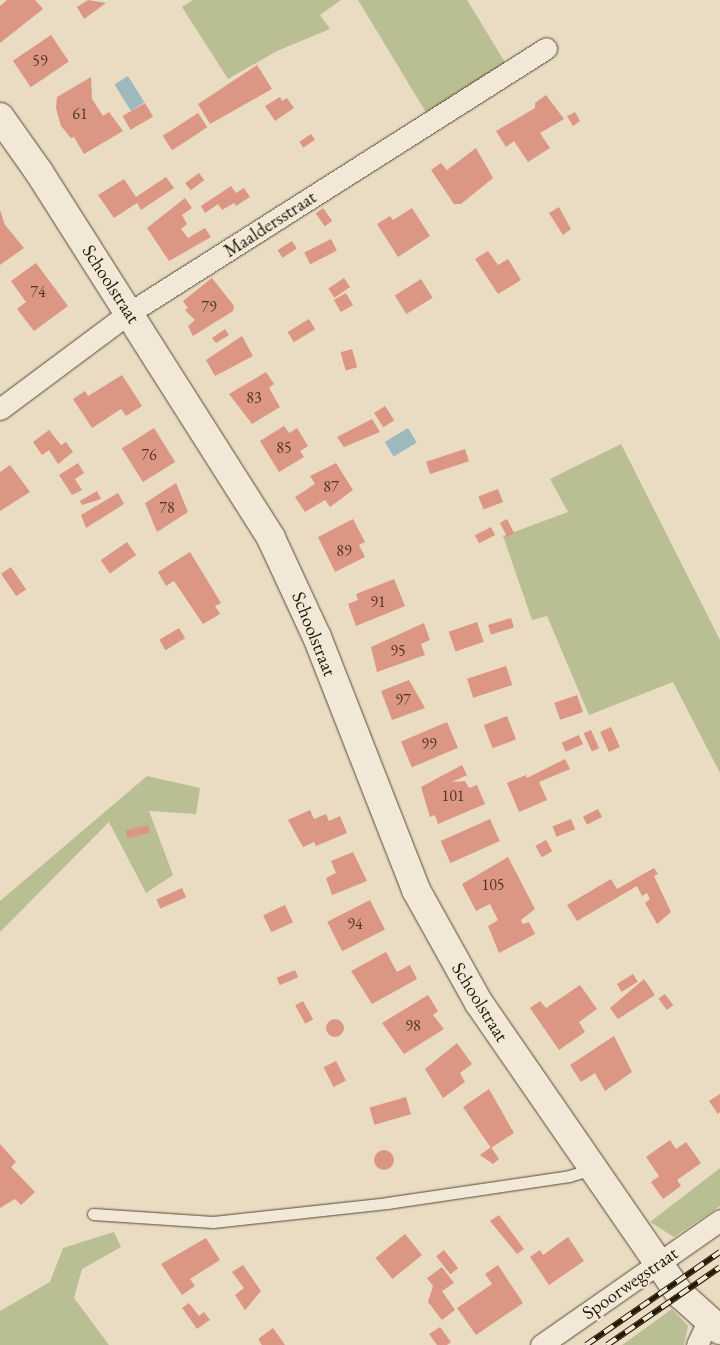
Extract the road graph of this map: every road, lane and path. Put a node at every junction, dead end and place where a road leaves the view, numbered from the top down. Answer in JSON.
{"nodes":[{"id":1,"x":546,"y":48,"type":"dead end"},
{"id":2,"x":0,"y":117,"type":"edge"},
{"id":3,"x":130,"y":313,"type":"junction"},
{"id":4,"x":0,"y":409,"type":"edge"},
{"id":5,"x":592,"y":1169,"type":"junction"},
{"id":6,"x":93,"y":1214,"type":"dead end"},
{"id":7,"x":720,"y":1220,"type":"edge"},
{"id":8,"x":658,"y":1262,"type":"junction"},
{"id":9,"x":708,"y":1332,"type":"edge"},
{"id":10,"x":541,"y":1345,"type":"edge"}],
"edges":[{"from":1,"to":3,"type":"street","name":"Maaldersstraat"},
{"from":2,"to":3,"type":"street","name":"Schoolstraat"},
{"from":3,"to":4,"type":"street","name":"Maaldersstraat"},
{"from":3,"to":5,"type":"street","name":"Schoolstraat"},
{"from":5,"to":6,"type":"lane"},
{"from":5,"to":8,"type":"street","name":"Schoolstraat"},
{"from":7,"to":8,"type":"street","name":"Spoorwegstraat"},
{"from":8,"to":9,"type":"street","name":"Schoolstraat"},
{"from":8,"to":10,"type":"street","name":"Spoorwegstraat"}]}
